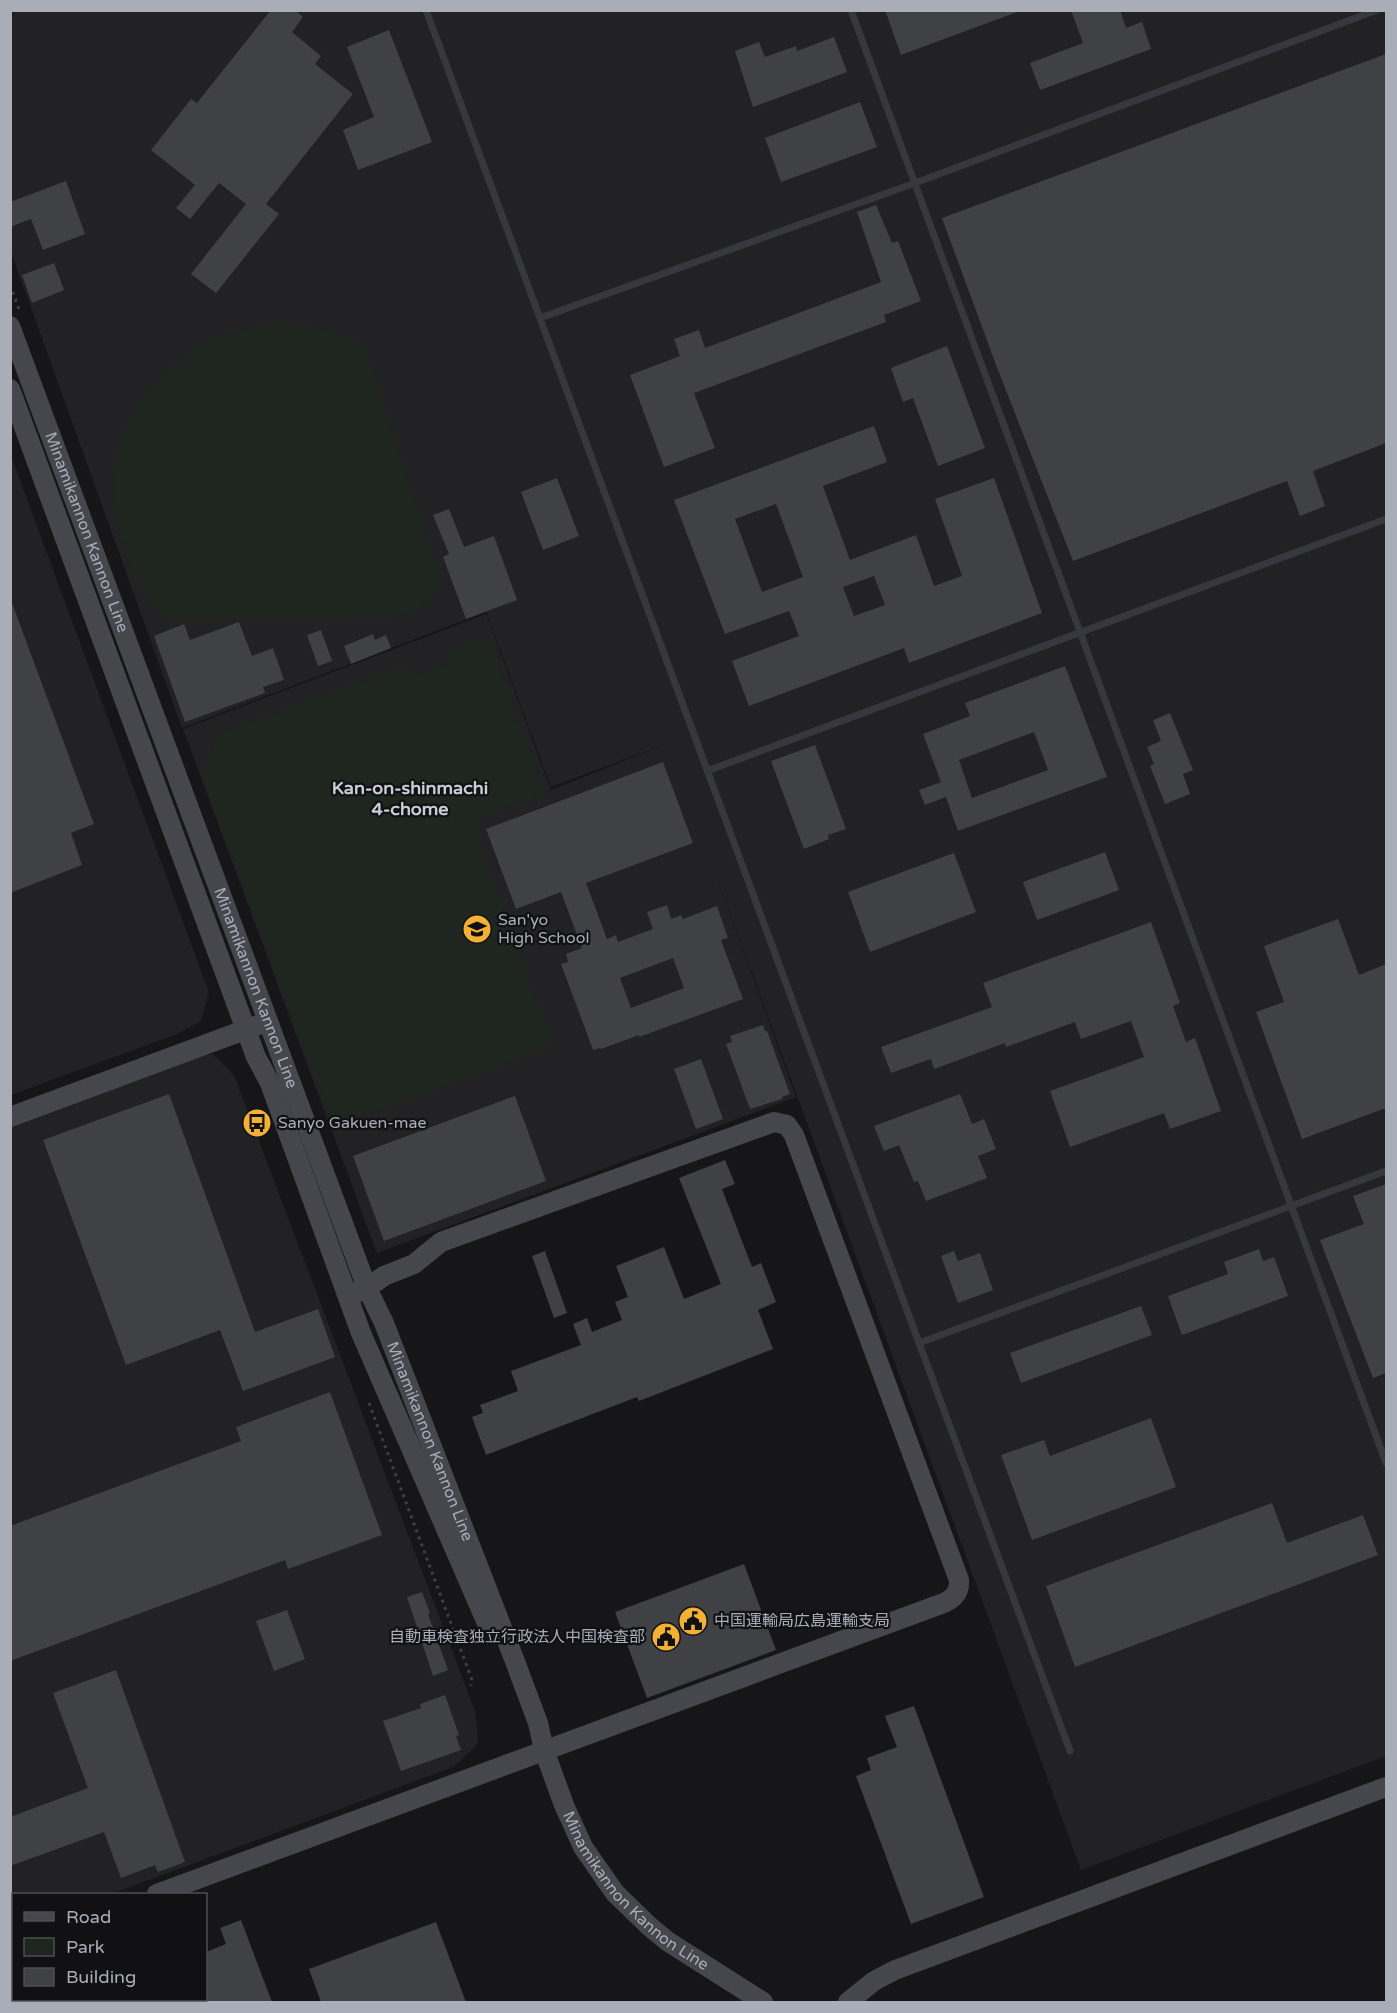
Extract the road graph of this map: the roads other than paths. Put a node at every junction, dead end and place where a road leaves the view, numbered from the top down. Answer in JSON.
{"nodes":[{"id":1,"x":426,"y":10,"type":"edge"},
{"id":2,"x":851,"y":10,"type":"edge"},
{"id":3,"x":1377,"y":10,"type":"edge"},
{"id":4,"x":915,"y":183,"type":"junction"},
{"id":5,"x":540,"y":318,"type":"junction"},
{"id":6,"x":10,"y":326,"type":"edge"},
{"id":7,"x":10,"y":389,"type":"edge"},
{"id":8,"x":1386,"y":519,"type":"edge"},
{"id":9,"x":1081,"y":633,"type":"junction"},
{"id":10,"x":707,"y":771,"type":"junction"},
{"id":11,"x":268,"y":1021,"type":"junction"},
{"id":12,"x":246,"y":1029,"type":"junction"},
{"id":13,"x":10,"y":1117,"type":"edge"},
{"id":14,"x":1386,"y":1171,"type":"edge"},
{"id":15,"x":1293,"y":1206,"type":"junction"},
{"id":16,"x":367,"y":1288,"type":"junction"},
{"id":17,"x":348,"y":1296,"type":"junction"},
{"id":18,"x":919,"y":1343,"type":"junction"},
{"id":19,"x":1386,"y":1463,"type":"edge"},
{"id":20,"x":544,"y":1750,"type":"junction"},
{"id":21,"x":1070,"y":1751,"type":"dead end"},
{"id":22,"x":1386,"y":1788,"type":"edge"},
{"id":23,"x":160,"y":1893,"type":"edge"},
{"id":24,"x":763,"y":2002,"type":"edge"},
{"id":25,"x":848,"y":2002,"type":"edge"}],
"edges":[{"from":1,"to":5,"type":"lane"},
{"from":2,"to":4,"type":"lane"},
{"from":3,"to":4,"type":"lane"},
{"from":4,"to":5,"type":"lane"},
{"from":4,"to":9,"type":"lane"},
{"from":5,"to":10,"type":"lane"},
{"from":6,"to":11,"type":"main road","name":"Minamikannon Kannon Line"},
{"from":7,"to":12,"type":"main road","name":"Minamikannon Kannon Line"},
{"from":8,"to":9,"type":"lane"},
{"from":9,"to":10,"type":"lane"},
{"from":9,"to":15,"type":"lane"},
{"from":10,"to":18,"type":"lane"},
{"from":11,"to":12,"type":"main road"},
{"from":11,"to":16,"type":"main road","name":"Minamikannon Kannon Line"},
{"from":12,"to":13,"type":"main road"},
{"from":12,"to":17,"type":"main road","name":"Minamikannon Kannon Line"},
{"from":14,"to":15,"type":"lane"},
{"from":15,"to":18,"type":"lane"},
{"from":15,"to":19,"type":"lane"},
{"from":16,"to":17,"type":"main road"},
{"from":16,"to":20,"type":"main road","name":"Minamikannon Kannon Line"},
{"from":16,"to":20,"type":"main road"},
{"from":17,"to":20,"type":"main road","name":"Minamikannon Kannon Line"},
{"from":18,"to":21,"type":"lane"},
{"from":20,"to":23,"type":"main road"},
{"from":20,"to":24,"type":"main road","name":"Minamikannon Kannon Line"},
{"from":22,"to":25,"type":"main road"}]}
